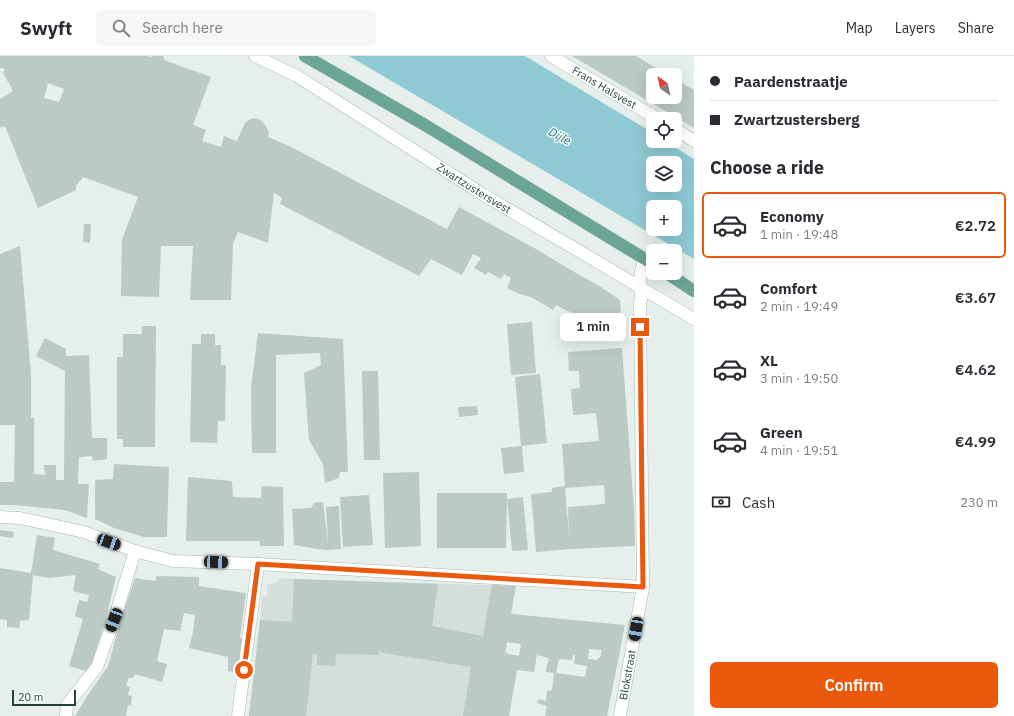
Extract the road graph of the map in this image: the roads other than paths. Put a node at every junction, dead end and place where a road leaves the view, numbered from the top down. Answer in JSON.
{"nodes":[{"id":1,"x":255,"y":56,"type":"edge"},
{"id":2,"x":305,"y":56,"type":"edge"},
{"id":3,"x":551,"y":56,"type":"edge"},
{"id":4,"x":646,"y":112,"type":"edge"},
{"id":5,"x":682,"y":133,"type":"edge"},
{"id":6,"x":694,"y":141,"type":"edge"},
{"id":7,"x":646,"y":259,"type":"edge"},
{"id":8,"x":646,"y":263,"type":"edge"},
{"id":9,"x":678,"y":280,"type":"edge"},
{"id":10,"x":640,"y":286,"type":"junction"},
{"id":11,"x":694,"y":291,"type":"edge"},
{"id":12,"x":694,"y":319,"type":"edge"},
{"id":13,"x":0,"y":517,"type":"edge"},
{"id":14,"x":135,"y":551,"type":"junction"},
{"id":15,"x":258,"y":564,"type":"junction"},
{"id":16,"x":643,"y":587,"type":"junction"},
{"id":17,"x":66,"y":716,"type":"edge"},
{"id":18,"x":238,"y":716,"type":"edge"},
{"id":19,"x":620,"y":716,"type":"edge"}],
"edges":[{"from":1,"to":10,"type":"street","name":"Zwartzustersvest"},
{"from":2,"to":7,"type":"main road"},
{"from":3,"to":4,"type":"street","name":"Frans Halsvest"},
{"from":5,"to":6,"type":"street"},
{"from":8,"to":10,"type":"street","name":"Blokstraat"},
{"from":9,"to":11,"type":"main road"},
{"from":10,"to":12,"type":"street","name":"Zwartzustersvest"},
{"from":10,"to":16,"type":"street","name":"Blokstraat"},
{"from":13,"to":14,"type":"street"},
{"from":14,"to":15,"type":"street"},
{"from":14,"to":17,"type":"street"},
{"from":15,"to":16,"type":"street"},
{"from":15,"to":18,"type":"street"},
{"from":16,"to":19,"type":"street","name":"Blokstraat"}]}
